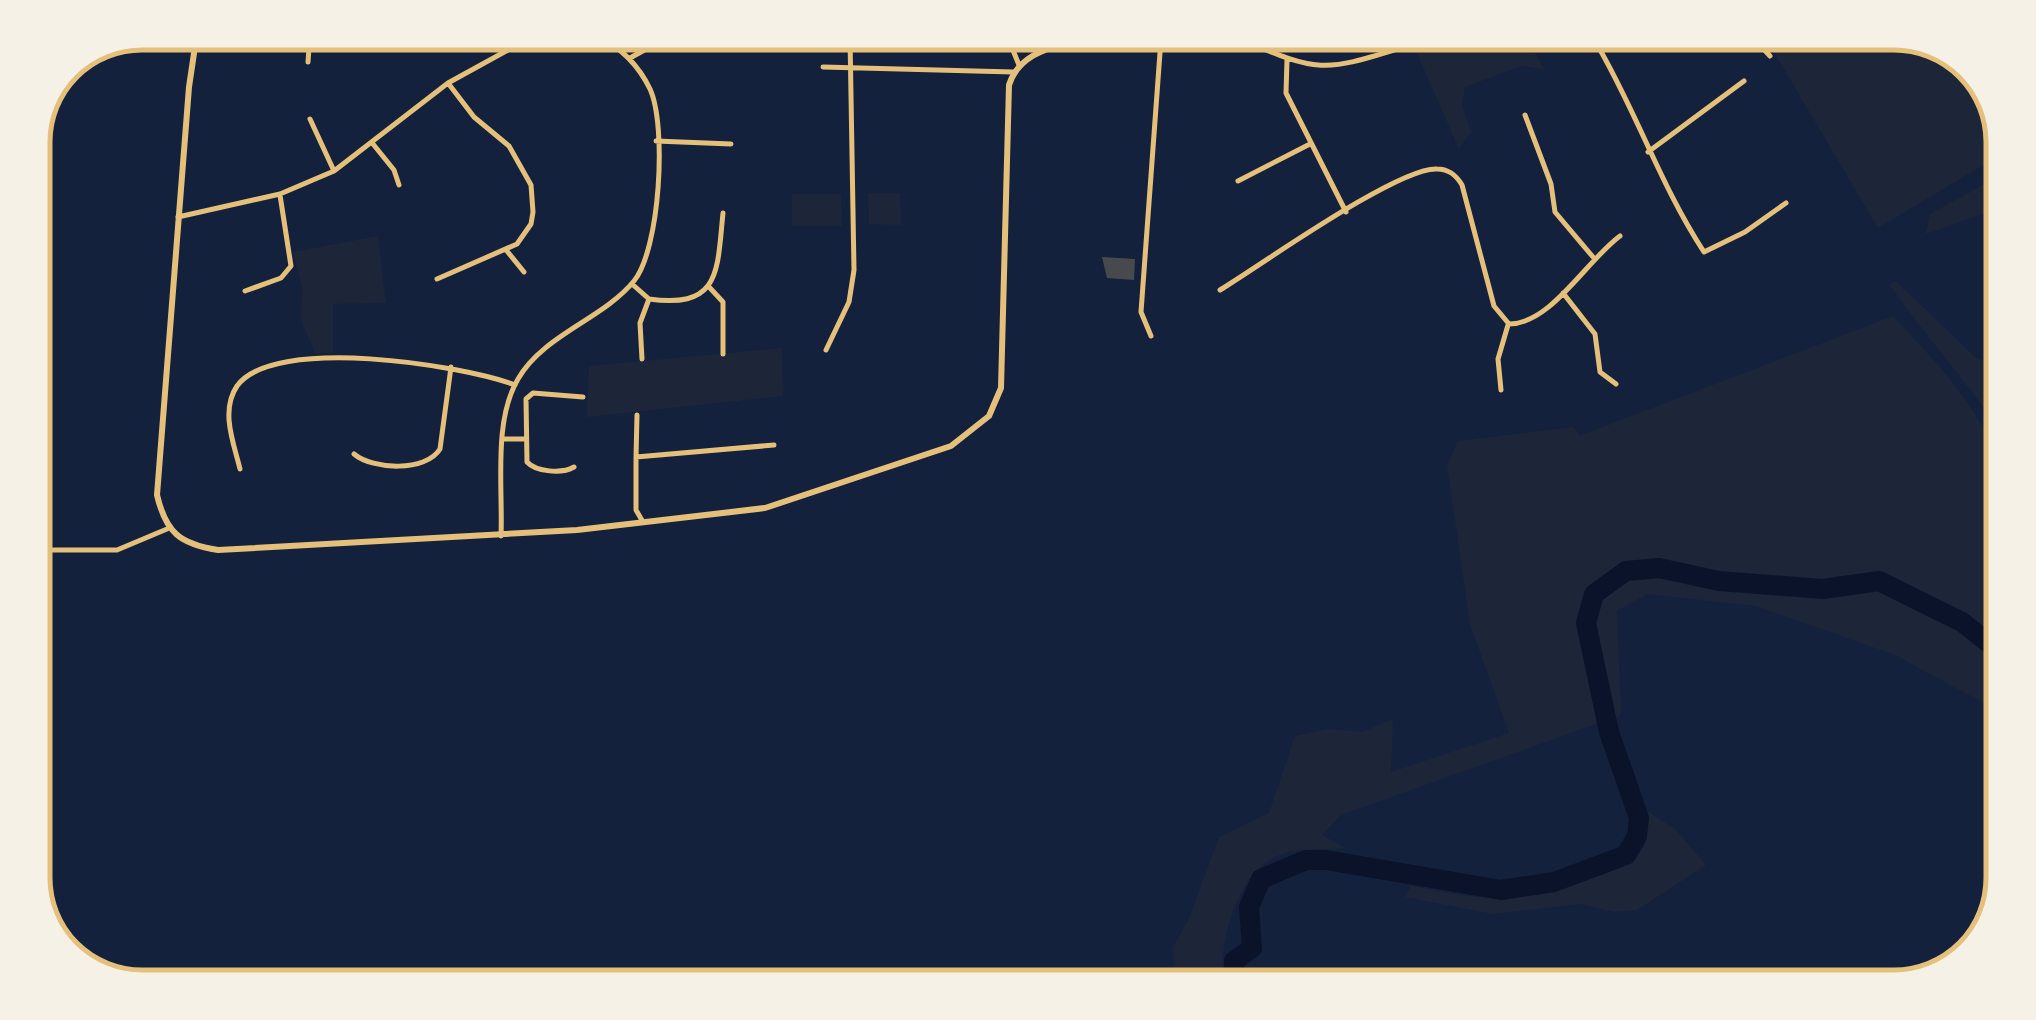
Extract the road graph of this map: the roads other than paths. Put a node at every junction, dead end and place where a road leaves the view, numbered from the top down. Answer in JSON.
{"nodes":[{"id":1,"x":195,"y":50,"type":"edge"},
{"id":2,"x":309,"y":50,"type":"edge"},
{"id":3,"x":504,"y":50,"type":"edge"},
{"id":4,"x":619,"y":50,"type":"edge"},
{"id":5,"x":645,"y":50,"type":"edge"},
{"id":6,"x":850,"y":50,"type":"edge"},
{"id":7,"x":1011,"y":50,"type":"edge"},
{"id":8,"x":1056,"y":50,"type":"edge"},
{"id":9,"x":1159,"y":50,"type":"edge"},
{"id":10,"x":1270,"y":50,"type":"edge"},
{"id":11,"x":1393,"y":50,"type":"edge"},
{"id":12,"x":1599,"y":50,"type":"edge"},
{"id":13,"x":1764,"y":50,"type":"edge"},
{"id":14,"x":1770,"y":56,"type":"dead end"},
{"id":15,"x":630,"y":58,"type":"junction"},
{"id":16,"x":1288,"y":60,"type":"junction"},
{"id":17,"x":308,"y":62,"type":"dead end"},
{"id":18,"x":824,"y":67,"type":"dead end"},
{"id":19,"x":851,"y":68,"type":"junction"},
{"id":20,"x":1016,"y":69,"type":"junction"},
{"id":21,"x":1744,"y":81,"type":"dead end"},
{"id":22,"x":448,"y":83,"type":"junction"},
{"id":23,"x":1524,"y":115,"type":"dead end"},
{"id":24,"x":310,"y":119,"type":"dead end"},
{"id":25,"x":656,"y":141,"type":"junction"},
{"id":26,"x":373,"y":144,"type":"junction"},
{"id":27,"x":731,"y":144,"type":"dead end"},
{"id":28,"x":1310,"y":144,"type":"junction"},
{"id":29,"x":1648,"y":152,"type":"junction"},
{"id":30,"x":334,"y":171,"type":"junction"},
{"id":31,"x":1238,"y":181,"type":"dead end"},
{"id":32,"x":399,"y":185,"type":"dead end"},
{"id":33,"x":280,"y":194,"type":"junction"},
{"id":34,"x":1786,"y":202,"type":"dead end"},
{"id":35,"x":1346,"y":212,"type":"junction"},
{"id":36,"x":723,"y":213,"type":"dead end"},
{"id":37,"x":178,"y":217,"type":"junction"},
{"id":38,"x":1620,"y":236,"type":"dead end"},
{"id":39,"x":506,"y":251,"type":"junction"},
{"id":40,"x":1593,"y":256,"type":"junction"},
{"id":41,"x":524,"y":272,"type":"dead end"},
{"id":42,"x":437,"y":279,"type":"dead end"},
{"id":43,"x":632,"y":284,"type":"junction"},
{"id":44,"x":710,"y":288,"type":"junction"},
{"id":45,"x":245,"y":290,"type":"dead end"},
{"id":46,"x":1220,"y":290,"type":"dead end"},
{"id":47,"x":1563,"y":293,"type":"junction"},
{"id":48,"x":649,"y":299,"type":"junction"},
{"id":49,"x":1508,"y":324,"type":"junction"},
{"id":50,"x":1151,"y":336,"type":"dead end"},
{"id":51,"x":826,"y":350,"type":"dead end"},
{"id":52,"x":723,"y":354,"type":"dead end"},
{"id":53,"x":642,"y":359,"type":"dead end"},
{"id":54,"x":450,"y":367,"type":"junction"},
{"id":55,"x":1616,"y":384,"type":"dead end"},
{"id":56,"x":514,"y":385,"type":"junction"},
{"id":57,"x":1501,"y":390,"type":"dead end"},
{"id":58,"x":583,"y":397,"type":"dead end"},
{"id":59,"x":637,"y":415,"type":"dead end"},
{"id":60,"x":504,"y":438,"type":"junction"},
{"id":61,"x":524,"y":439,"type":"junction"},
{"id":62,"x":774,"y":445,"type":"dead end"},
{"id":63,"x":354,"y":454,"type":"dead end"},
{"id":64,"x":636,"y":457,"type":"junction"},
{"id":65,"x":574,"y":467,"type":"dead end"},
{"id":66,"x":240,"y":469,"type":"dead end"},
{"id":67,"x":643,"y":522,"type":"junction"},
{"id":68,"x":167,"y":529,"type":"junction"},
{"id":69,"x":501,"y":536,"type":"junction"},
{"id":70,"x":50,"y":550,"type":"edge"}],
"edges":[{"from":1,"to":37,"type":"street"},
{"from":2,"to":17,"type":"street"},
{"from":3,"to":22,"type":"street"},
{"from":4,"to":15,"type":"street"},
{"from":5,"to":15,"type":"street"},
{"from":6,"to":19,"type":"street"},
{"from":7,"to":20,"type":"street"},
{"from":8,"to":20,"type":"street"},
{"from":9,"to":50,"type":"street"},
{"from":10,"to":16,"type":"street"},
{"from":11,"to":16,"type":"street"},
{"from":12,"to":29,"type":"street"},
{"from":13,"to":14,"type":"street"},
{"from":15,"to":25,"type":"street"},
{"from":16,"to":28,"type":"street"},
{"from":18,"to":19,"type":"street"},
{"from":19,"to":20,"type":"street"},
{"from":19,"to":51,"type":"street"},
{"from":20,"to":67,"type":"street"},
{"from":21,"to":29,"type":"street"},
{"from":22,"to":26,"type":"street"},
{"from":22,"to":39,"type":"street"},
{"from":23,"to":40,"type":"street"},
{"from":24,"to":30,"type":"street"},
{"from":25,"to":27,"type":"street"},
{"from":25,"to":43,"type":"street"},
{"from":26,"to":30,"type":"street"},
{"from":26,"to":32,"type":"street"},
{"from":28,"to":31,"type":"street"},
{"from":28,"to":35,"type":"street"},
{"from":29,"to":34,"type":"street"},
{"from":30,"to":33,"type":"street"},
{"from":33,"to":37,"type":"street"},
{"from":33,"to":45,"type":"street"},
{"from":35,"to":46,"type":"street"},
{"from":35,"to":49,"type":"street"},
{"from":36,"to":44,"type":"street"},
{"from":37,"to":68,"type":"street"},
{"from":38,"to":40,"type":"street"},
{"from":39,"to":41,"type":"street"},
{"from":39,"to":42,"type":"street"},
{"from":40,"to":47,"type":"street"},
{"from":43,"to":48,"type":"street"},
{"from":43,"to":56,"type":"street"},
{"from":44,"to":48,"type":"street"},
{"from":44,"to":52,"type":"street"},
{"from":47,"to":49,"type":"street"},
{"from":47,"to":55,"type":"street"},
{"from":48,"to":53,"type":"street"},
{"from":49,"to":57,"type":"street"},
{"from":54,"to":56,"type":"street"},
{"from":54,"to":63,"type":"street"},
{"from":54,"to":66,"type":"street"},
{"from":56,"to":60,"type":"street"},
{"from":58,"to":61,"type":"street"},
{"from":59,"to":64,"type":"street"},
{"from":60,"to":61,"type":"street"},
{"from":60,"to":69,"type":"street"},
{"from":61,"to":65,"type":"street"},
{"from":62,"to":64,"type":"street"},
{"from":64,"to":67,"type":"street"},
{"from":67,"to":69,"type":"street"},
{"from":68,"to":69,"type":"street"},
{"from":68,"to":70,"type":"street"}]}
